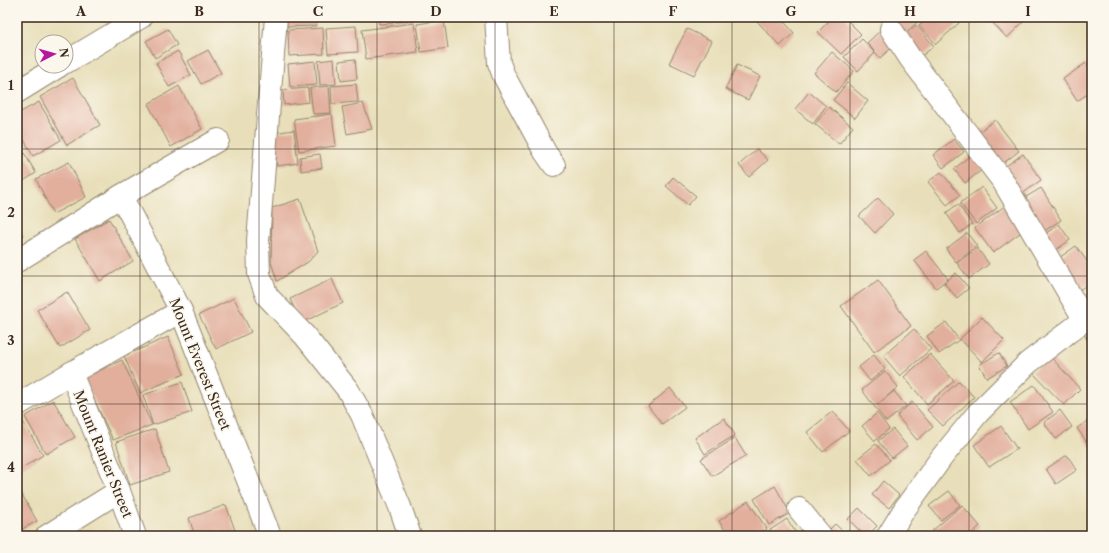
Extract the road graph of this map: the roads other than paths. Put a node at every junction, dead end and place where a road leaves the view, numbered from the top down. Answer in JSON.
{"nodes":[{"id":1,"x":140,"y":17,"type":"edge"},
{"id":2,"x":276,"y":17,"type":"edge"},
{"id":3,"x":496,"y":17,"type":"edge"},
{"id":4,"x":890,"y":29,"type":"dead end"},
{"id":5,"x":74,"y":57,"type":"edge"},
{"id":6,"x":47,"y":74,"type":"edge"},
{"id":7,"x":17,"y":92,"type":"edge"},
{"id":8,"x":218,"y":140,"type":"dead end"},
{"id":9,"x":554,"y":165,"type":"dead end"},
{"id":10,"x":121,"y":196,"type":"junction"},
{"id":11,"x":17,"y":261,"type":"edge"},
{"id":12,"x":181,"y":311,"type":"junction"},
{"id":13,"x":1088,"y":317,"type":"edge"},
{"id":14,"x":71,"y":373,"type":"junction"},
{"id":15,"x":17,"y":405,"type":"edge"},
{"id":16,"x":119,"y":491,"type":"junction"},
{"id":17,"x":799,"y":509,"type":"dead end"},
{"id":18,"x":47,"y":536,"type":"edge"},
{"id":19,"x":135,"y":536,"type":"edge"},
{"id":20,"x":270,"y":536,"type":"edge"},
{"id":21,"x":410,"y":536,"type":"edge"},
{"id":22,"x":821,"y":536,"type":"edge"},
{"id":23,"x":888,"y":536,"type":"edge"}],
"edges":[{"from":1,"to":5,"type":"street"},
{"from":2,"to":21,"type":"street"},
{"from":3,"to":9,"type":"street"},
{"from":4,"to":13,"type":"street"},
{"from":6,"to":7,"type":"street"},
{"from":8,"to":10,"type":"street"},
{"from":10,"to":11,"type":"street"},
{"from":10,"to":12,"type":"street","name":"Mount Everest Street"},
{"from":12,"to":14,"type":"street"},
{"from":12,"to":20,"type":"street","name":"Mount Everest Street"},
{"from":13,"to":23,"type":"street"},
{"from":14,"to":15,"type":"street"},
{"from":14,"to":16,"type":"street","name":"Mount Ranier Street"},
{"from":16,"to":18,"type":"street"},
{"from":16,"to":19,"type":"street","name":"Mount Ranier Street"},
{"from":17,"to":22,"type":"street"}]}
